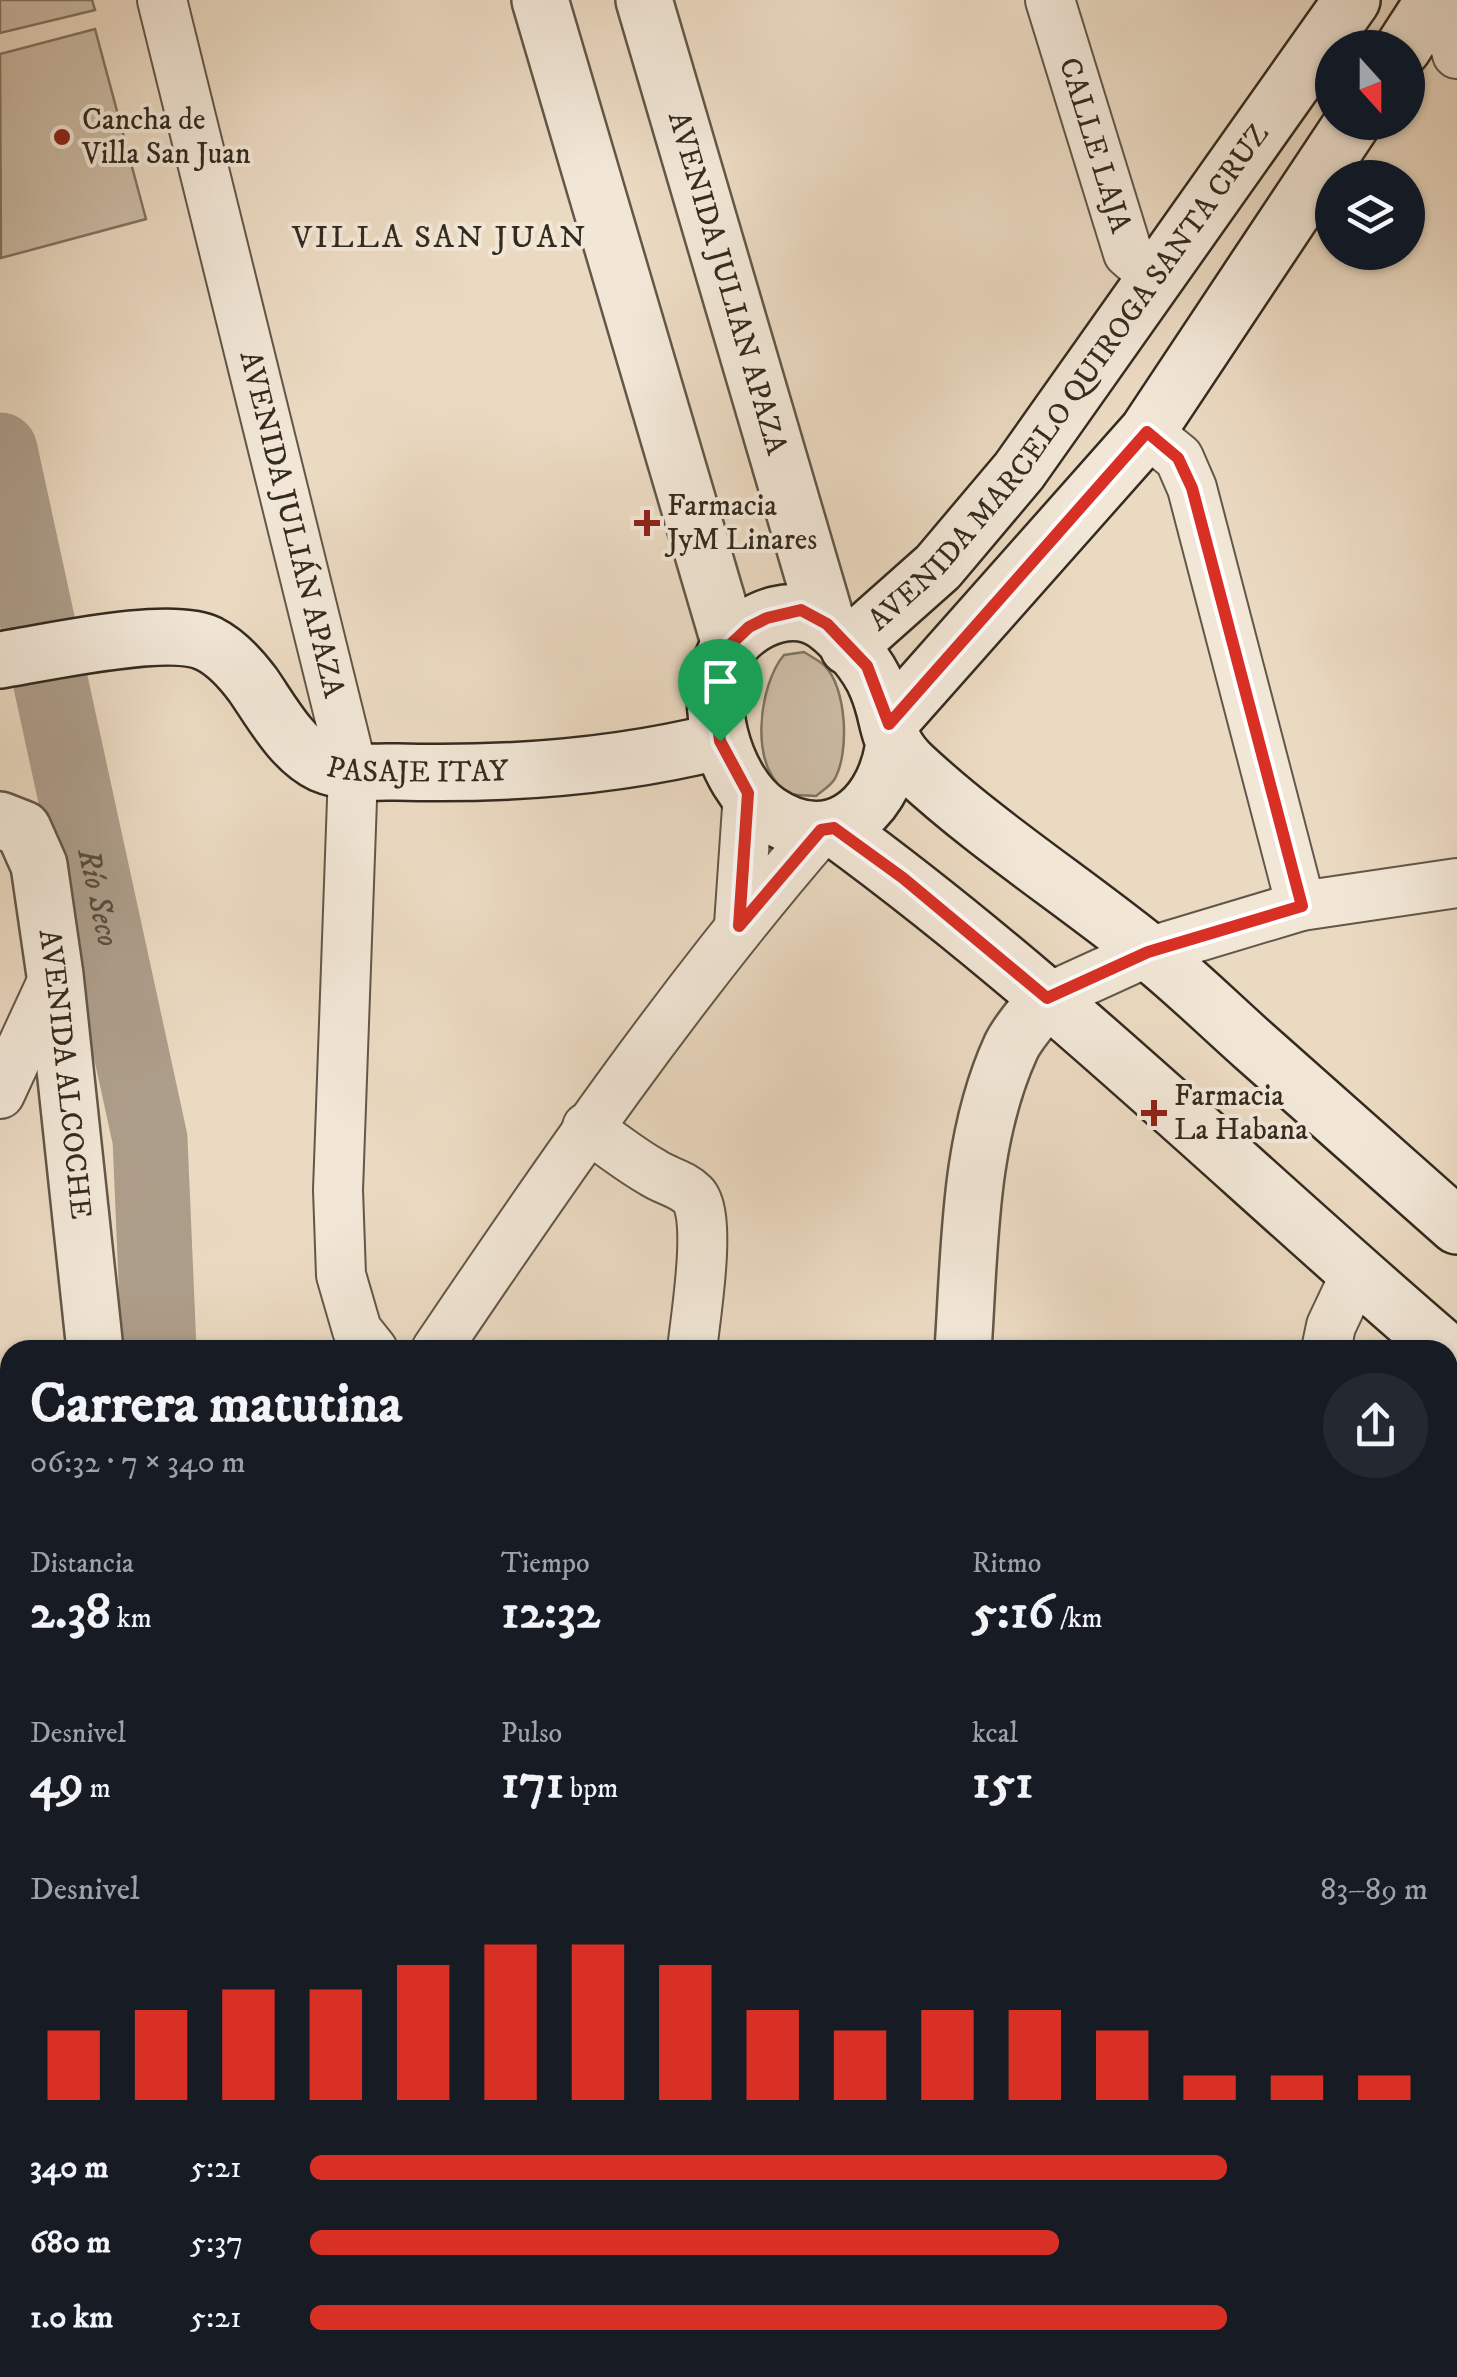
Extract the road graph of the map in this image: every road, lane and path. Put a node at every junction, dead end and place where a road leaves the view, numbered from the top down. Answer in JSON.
{"nodes":[{"id":1,"x":162,"y":0,"type":"edge"},
{"id":2,"x":540,"y":0,"type":"edge"},
{"id":3,"x":644,"y":0,"type":"edge"},
{"id":4,"x":1050,"y":0,"type":"edge"},
{"id":5,"x":1352,"y":0,"type":"edge"},
{"id":6,"x":1434,"y":0,"type":"edge"},
{"id":7,"x":1442,"y":0,"type":"edge"},
{"id":8,"x":1414,"y":30,"type":"edge"},
{"id":9,"x":1457,"y":54,"type":"edge"},
{"id":10,"x":1341,"y":140,"type":"edge"},
{"id":11,"x":1157,"y":278,"type":"junction"},
{"id":12,"x":1147,"y":432,"type":"junction"},
{"id":13,"x":837,"y":635,"type":"junction"},
{"id":14,"x":730,"y":645,"type":"junction"},
{"id":15,"x":0,"y":660,"type":"edge"},
{"id":16,"x":891,"y":736,"type":"junction"},
{"id":17,"x":720,"y":741,"type":"junction"},
{"id":18,"x":352,"y":772,"type":"junction"},
{"id":19,"x":748,"y":793,"type":"junction"},
{"id":20,"x":0,"y":820,"type":"edge"},
{"id":21,"x":828,"y":829,"type":"junction"},
{"id":22,"x":1457,"y":883,"type":"edge"},
{"id":23,"x":1302,"y":906,"type":"junction"},
{"id":24,"x":739,"y":926,"type":"junction"},
{"id":25,"x":1148,"y":952,"type":"junction"},
{"id":26,"x":54,"y":975,"type":"junction"},
{"id":27,"x":1047,"y":998,"type":"junction"},
{"id":28,"x":0,"y":1094,"type":"edge"},
{"id":29,"x":586,"y":1128,"type":"junction"},
{"id":30,"x":1457,"y":1226,"type":"edge"},
{"id":31,"x":1356,"y":1273,"type":"junction"},
{"id":32,"x":94,"y":1340,"type":"edge"},
{"id":33,"x":364,"y":1340,"type":"edge"},
{"id":34,"x":443,"y":1340,"type":"edge"},
{"id":35,"x":693,"y":1340,"type":"edge"},
{"id":36,"x":964,"y":1340,"type":"edge"},
{"id":37,"x":1328,"y":1340,"type":"edge"},
{"id":38,"x":1433,"y":1340,"type":"edge"}],
"edges":[{"from":1,"to":18,"type":"street","name":"AVENIDA JULIÁN APAZA"},
{"from":2,"to":14,"type":"main road"},
{"from":3,"to":13,"type":"main road","name":"AVENIDA JULIAN APAZA"},
{"from":4,"to":11,"type":"street","name":"CALLE LAJA"},
{"from":5,"to":11,"type":"main road","name":"AVENIDA MARCELO QUIROGA SANTA CRUZ"},
{"from":6,"to":8,"type":"main road"},
{"from":7,"to":9,"type":"street"},
{"from":10,"to":12,"type":"main road"},
{"from":11,"to":13,"type":"main road","name":"AVENIDA MARCELO QUIROGA SANTA CRUZ"},
{"from":12,"to":16,"type":"main road"},
{"from":12,"to":23,"type":"street"},
{"from":13,"to":14,"type":"main road","name":"AVENIDA MARCELO QUIROGA SANTA CRUZ"},
{"from":13,"to":16,"type":"main road"},
{"from":14,"to":17,"type":"main road"},
{"from":15,"to":18,"type":"main road","name":"PASAJE ITAY"},
{"from":16,"to":21,"type":"main road"},
{"from":16,"to":25,"type":"main road"},
{"from":17,"to":18,"type":"main road","name":"PASAJE ITAY"},
{"from":17,"to":19,"type":"main road"},
{"from":18,"to":33,"type":"street","name":"AVENIDA JULIÁN APAZA"},
{"from":19,"to":21,"type":"main road"},
{"from":19,"to":24,"type":"street"},
{"from":20,"to":26,"type":"main road","name":"AVENIDA ALCOCHE"},
{"from":21,"to":24,"type":"street"},
{"from":21,"to":27,"type":"main road"},
{"from":22,"to":23,"type":"street"},
{"from":23,"to":25,"type":"street"},
{"from":24,"to":29,"type":"street"},
{"from":25,"to":27,"type":"street"},
{"from":25,"to":30,"type":"main road"},
{"from":26,"to":28,"type":"street"},
{"from":26,"to":32,"type":"main road","name":"AVENIDA ALCOCHE"},
{"from":27,"to":31,"type":"main road"},
{"from":27,"to":36,"type":"main road"},
{"from":29,"to":34,"type":"street"},
{"from":29,"to":35,"type":"street"},
{"from":31,"to":37,"type":"street"},
{"from":31,"to":38,"type":"main road"}]}
